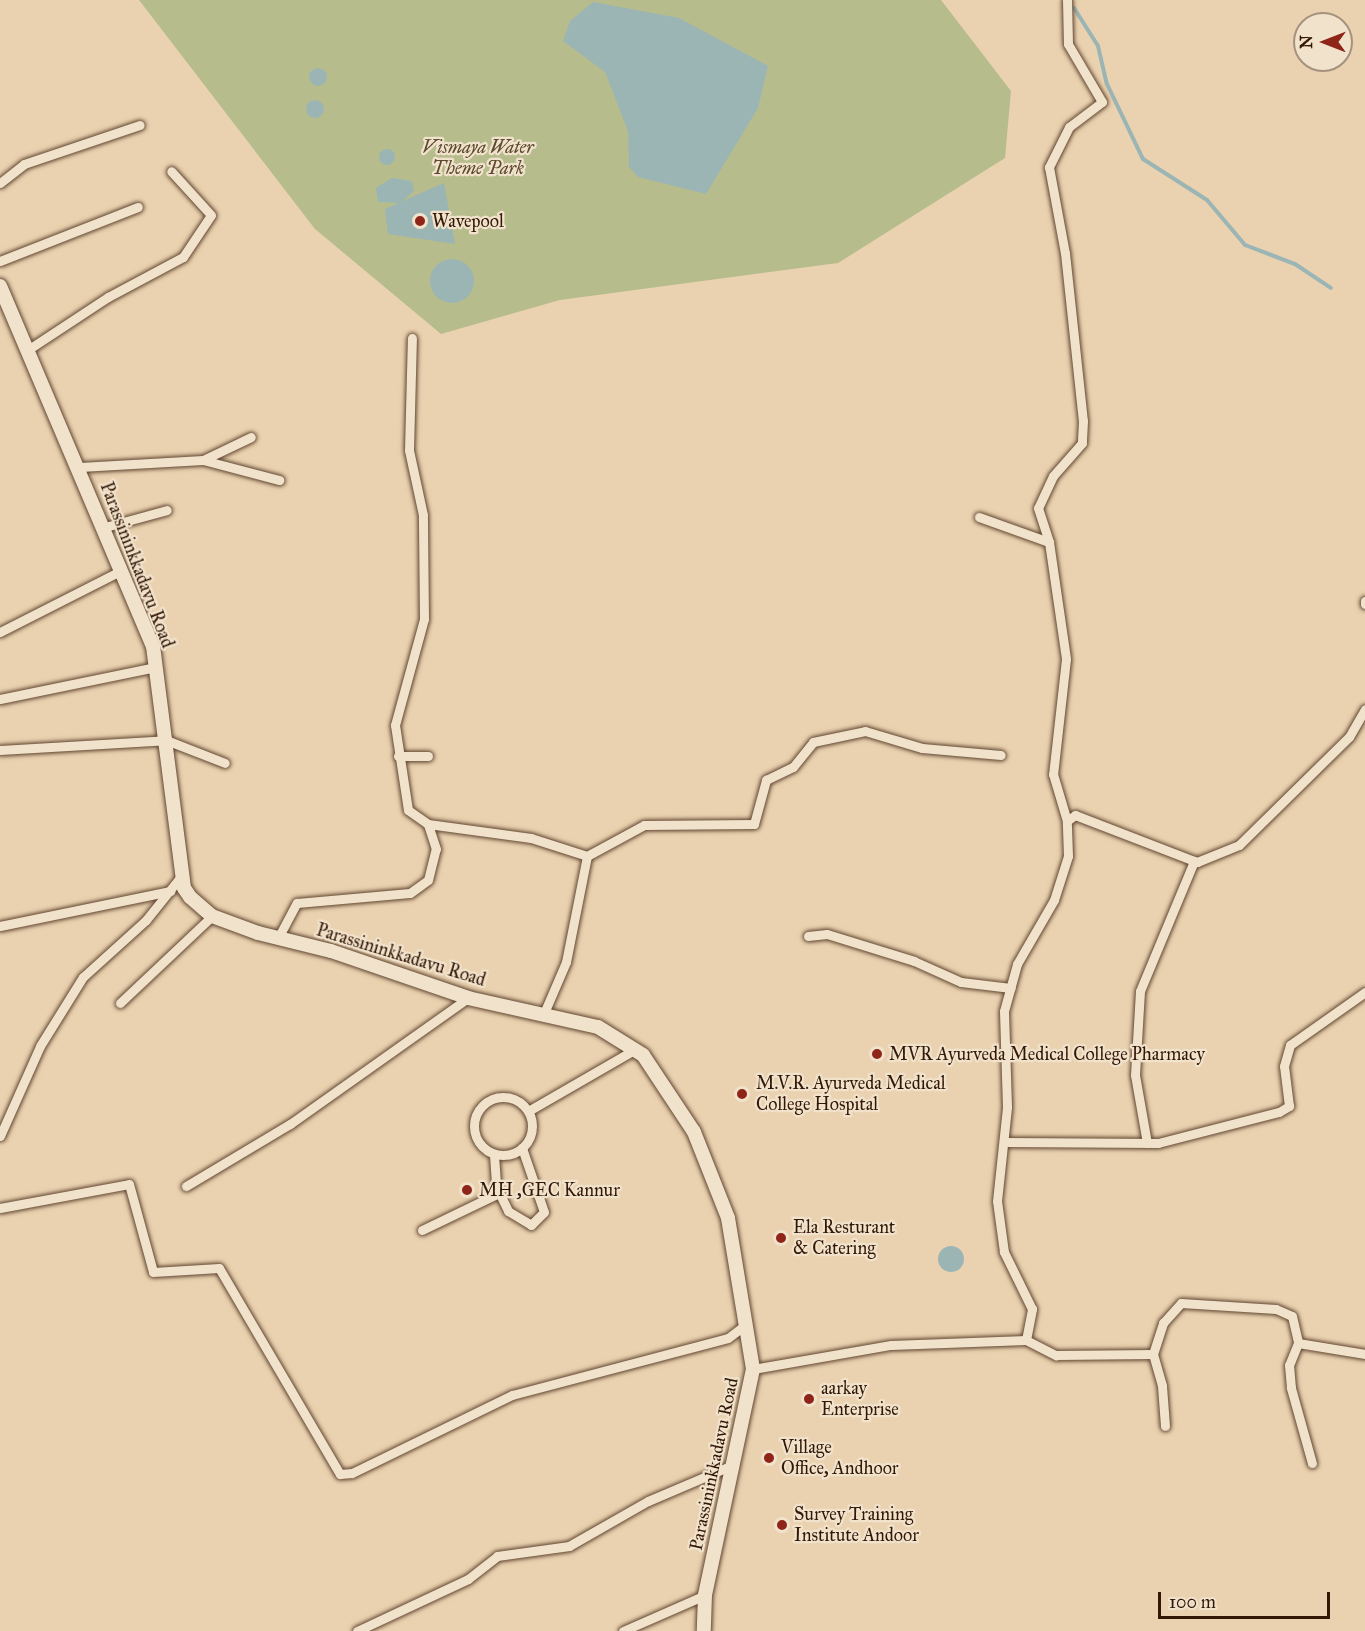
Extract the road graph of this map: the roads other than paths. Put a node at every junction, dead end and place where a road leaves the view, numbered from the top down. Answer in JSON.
{"nodes":[{"id":1,"x":1067,"y":0,"type":"edge"},
{"id":2,"x":140,"y":124,"type":"dead end"},
{"id":3,"x":171,"y":171,"type":"dead end"},
{"id":4,"x":0,"y":183,"type":"edge"},
{"id":5,"x":138,"y":207,"type":"dead end"},
{"id":6,"x":0,"y":261,"type":"edge"},
{"id":7,"x":0,"y":286,"type":"edge"},
{"id":8,"x":412,"y":338,"type":"dead end"},
{"id":9,"x":29,"y":349,"type":"junction"},
{"id":10,"x":251,"y":437,"type":"dead end"},
{"id":11,"x":204,"y":460,"type":"junction"},
{"id":12,"x":80,"y":467,"type":"junction"},
{"id":13,"x":279,"y":480,"type":"dead end"},
{"id":14,"x":167,"y":510,"type":"dead end"},
{"id":15,"x":979,"y":517,"type":"dead end"},
{"id":16,"x":105,"y":527,"type":"junction"},
{"id":17,"x":1049,"y":542,"type":"junction"},
{"id":18,"x":122,"y":570,"type":"junction"},
{"id":19,"x":0,"y":632,"type":"edge"},
{"id":20,"x":156,"y":667,"type":"junction"},
{"id":21,"x":0,"y":699,"type":"edge"},
{"id":22,"x":1365,"y":709,"type":"edge"},
{"id":23,"x":166,"y":740,"type":"junction"},
{"id":24,"x":0,"y":750,"type":"edge"},
{"id":25,"x":1001,"y":755,"type":"dead end"},
{"id":26,"x":398,"y":756,"type":"junction"},
{"id":27,"x":428,"y":756,"type":"dead end"},
{"id":28,"x":225,"y":763,"type":"dead end"},
{"id":29,"x":1067,"y":821,"type":"junction"},
{"id":30,"x":428,"y":824,"type":"junction"},
{"id":31,"x":587,"y":856,"type":"junction"},
{"id":32,"x":1194,"y":861,"type":"junction"},
{"id":33,"x":182,"y":875,"type":"junction"},
{"id":34,"x":170,"y":891,"type":"junction"},
{"id":35,"x":212,"y":916,"type":"junction"},
{"id":36,"x":0,"y":926,"type":"edge"},
{"id":37,"x":808,"y":936,"type":"dead end"},
{"id":38,"x":278,"y":938,"type":"junction"},
{"id":39,"x":1011,"y":988,"type":"junction"},
{"id":40,"x":1365,"y":992,"type":"edge"},
{"id":41,"x":468,"y":998,"type":"junction"},
{"id":42,"x":120,"y":1003,"type":"dead end"},
{"id":43,"x":544,"y":1013,"type":"junction"},
{"id":44,"x":634,"y":1050,"type":"junction"},
{"id":45,"x":530,"y":1110,"type":"junction"},
{"id":46,"x":0,"y":1136,"type":"edge"},
{"id":47,"x":1005,"y":1142,"type":"junction"},
{"id":48,"x":1147,"y":1143,"type":"junction"},
{"id":49,"x":522,"y":1149,"type":"junction"},
{"id":50,"x":494,"y":1155,"type":"junction"},
{"id":51,"x":186,"y":1186,"type":"dead end"},
{"id":52,"x":499,"y":1192,"type":"junction"},
{"id":53,"x":0,"y":1208,"type":"edge"},
{"id":54,"x":422,"y":1230,"type":"dead end"},
{"id":55,"x":744,"y":1326,"type":"junction"},
{"id":56,"x":1026,"y":1340,"type":"junction"},
{"id":57,"x":1298,"y":1343,"type":"junction"},
{"id":58,"x":1153,"y":1354,"type":"junction"},
{"id":59,"x":1365,"y":1354,"type":"edge"},
{"id":60,"x":753,"y":1369,"type":"junction"},
{"id":61,"x":1165,"y":1426,"type":"dead end"},
{"id":62,"x":1312,"y":1463,"type":"dead end"},
{"id":63,"x":730,"y":1466,"type":"junction"},
{"id":64,"x":705,"y":1595,"type":"junction"},
{"id":65,"x":357,"y":1631,"type":"edge"},
{"id":66,"x":623,"y":1631,"type":"edge"},
{"id":67,"x":704,"y":1631,"type":"edge"}],
"edges":[{"from":1,"to":17,"type":"street"},
{"from":2,"to":4,"type":"street"},
{"from":3,"to":9,"type":"street"},
{"from":5,"to":6,"type":"street"},
{"from":7,"to":9,"type":"main road","name":"Parassininkkadavu Road"},
{"from":8,"to":26,"type":"street"},
{"from":9,"to":12,"type":"main road","name":"Parassininkkadavu Road"},
{"from":10,"to":11,"type":"street"},
{"from":11,"to":12,"type":"street"},
{"from":11,"to":13,"type":"street"},
{"from":12,"to":16,"type":"main road","name":"Parassininkkadavu Road"},
{"from":14,"to":16,"type":"street"},
{"from":15,"to":17,"type":"street"},
{"from":16,"to":18,"type":"main road","name":"Parassininkkadavu Road"},
{"from":17,"to":29,"type":"street"},
{"from":18,"to":19,"type":"street"},
{"from":18,"to":20,"type":"main road","name":"Parassininkkadavu Road"},
{"from":20,"to":21,"type":"street"},
{"from":20,"to":23,"type":"main road","name":"Parassininkkadavu Road"},
{"from":22,"to":32,"type":"street"},
{"from":23,"to":24,"type":"street"},
{"from":23,"to":28,"type":"street"},
{"from":23,"to":33,"type":"main road","name":"Parassininkkadavu Road"},
{"from":25,"to":31,"type":"street"},
{"from":26,"to":27,"type":"street"},
{"from":26,"to":30,"type":"street"},
{"from":29,"to":32,"type":"street"},
{"from":29,"to":39,"type":"street"},
{"from":30,"to":31,"type":"street"},
{"from":30,"to":38,"type":"street"},
{"from":31,"to":43,"type":"street"},
{"from":32,"to":48,"type":"street"},
{"from":33,"to":34,"type":"street"},
{"from":33,"to":35,"type":"main road","name":"Parassininkkadavu Road"},
{"from":34,"to":36,"type":"street"},
{"from":34,"to":46,"type":"street"},
{"from":35,"to":38,"type":"main road","name":"Parassininkkadavu Road"},
{"from":35,"to":42,"type":"street"},
{"from":37,"to":39,"type":"street"},
{"from":38,"to":41,"type":"main road","name":"Parassininkkadavu Road"},
{"from":39,"to":47,"type":"street"},
{"from":40,"to":48,"type":"street"},
{"from":41,"to":43,"type":"main road","name":"Parassininkkadavu Road"},
{"from":41,"to":51,"type":"street"},
{"from":43,"to":44,"type":"main road","name":"Parassininkkadavu Road"},
{"from":44,"to":45,"type":"street"},
{"from":44,"to":55,"type":"main road","name":"Parassininkkadavu Road"},
{"from":45,"to":49,"type":"street"},
{"from":45,"to":50,"type":"street"},
{"from":47,"to":48,"type":"street"},
{"from":47,"to":56,"type":"street"},
{"from":49,"to":50,"type":"street"},
{"from":49,"to":52,"type":"street"},
{"from":50,"to":52,"type":"street"},
{"from":52,"to":54,"type":"street"},
{"from":53,"to":55,"type":"street"},
{"from":55,"to":60,"type":"main road","name":"Parassininkkadavu Road"},
{"from":56,"to":58,"type":"street"},
{"from":56,"to":60,"type":"street"},
{"from":57,"to":58,"type":"street"},
{"from":57,"to":59,"type":"street"},
{"from":57,"to":62,"type":"street"},
{"from":58,"to":61,"type":"street"},
{"from":60,"to":63,"type":"main road","name":"Parassininkkadavu Road"},
{"from":63,"to":64,"type":"main road","name":"Parassininkkadavu Road"},
{"from":63,"to":65,"type":"street"},
{"from":64,"to":66,"type":"street"},
{"from":64,"to":67,"type":"main road","name":"Parassininkkadavu Road"}]}
